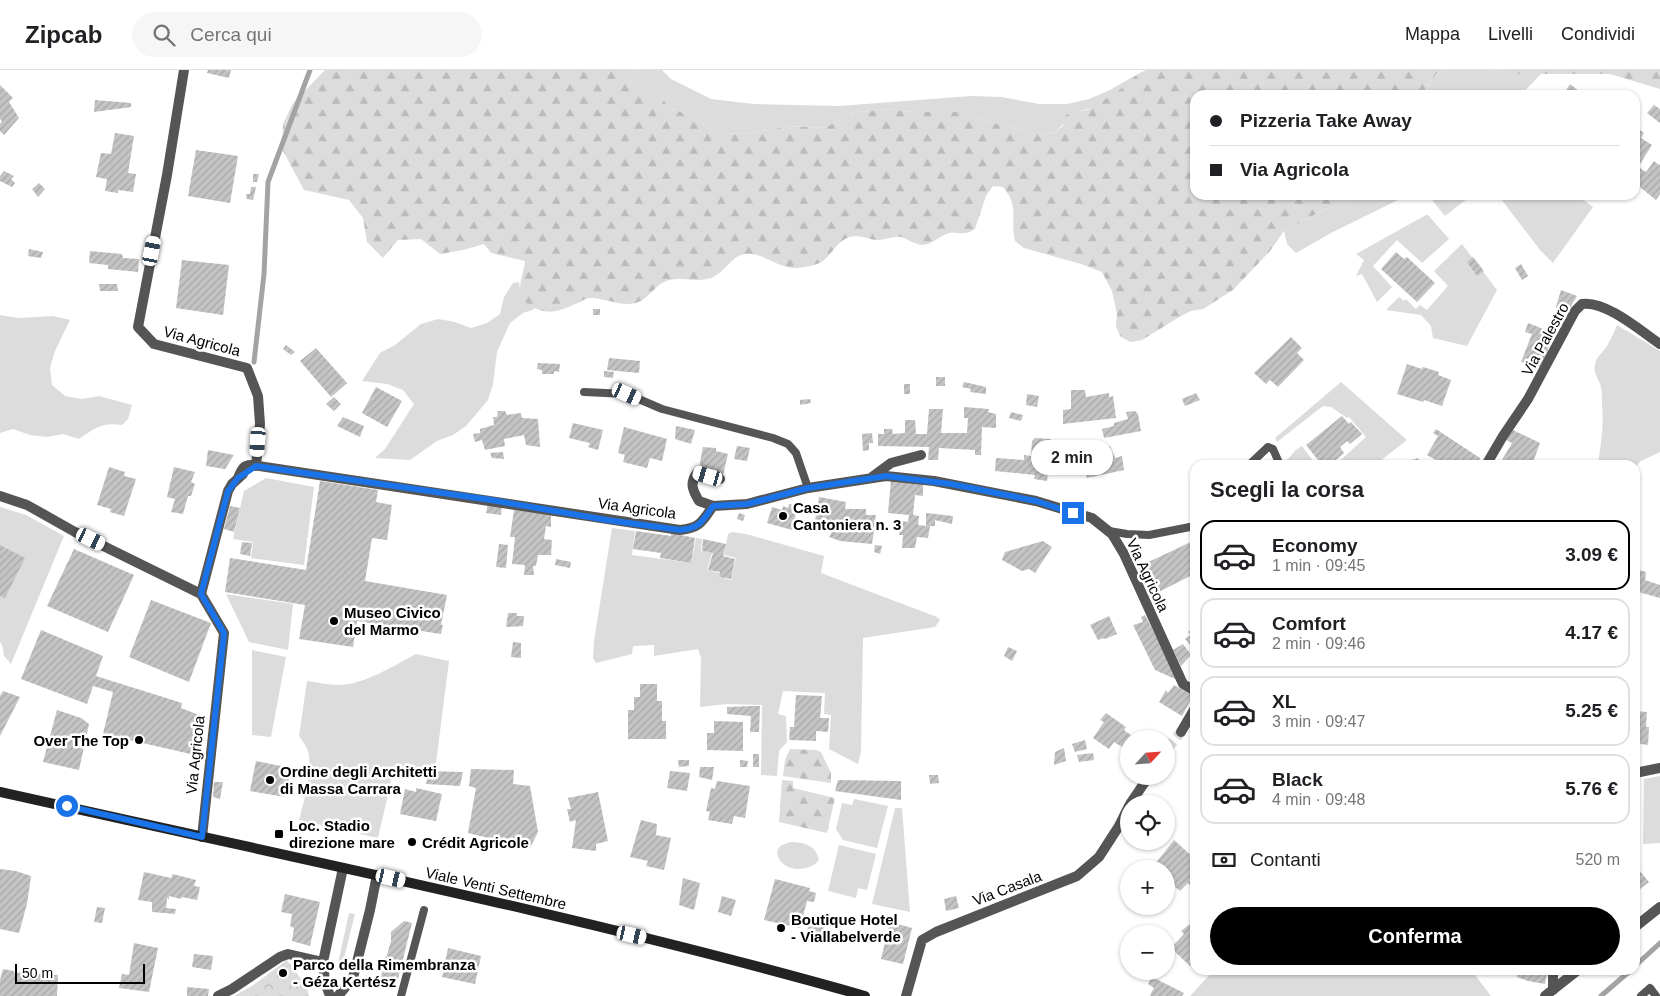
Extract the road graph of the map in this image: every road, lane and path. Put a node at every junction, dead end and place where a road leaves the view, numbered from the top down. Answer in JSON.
{"nodes":[{"id":1,"x":184,"y":70,"type":"edge"},
{"id":2,"x":1660,"y":344,"type":"edge"},
{"id":3,"x":584,"y":392,"type":"dead end"},
{"id":4,"x":921,"y":455,"type":"dead end"},
{"id":5,"x":1254,"y":460,"type":"edge"},
{"id":6,"x":1278,"y":460,"type":"edge"},
{"id":7,"x":1489,"y":460,"type":"edge"},
{"id":8,"x":256,"y":466,"type":"junction"},
{"id":9,"x":720,"y":479,"type":"dead end"},
{"id":10,"x":865,"y":479,"type":"junction"},
{"id":11,"x":808,"y":488,"type":"junction"},
{"id":12,"x":0,"y":496,"type":"edge"},
{"id":13,"x":713,"y":506,"type":"junction"},
{"id":14,"x":1190,"y":527,"type":"edge"},
{"id":15,"x":1110,"y":531,"type":"junction"},
{"id":16,"x":201,"y":594,"type":"junction"},
{"id":17,"x":1190,"y":688,"type":"edge"},
{"id":18,"x":1190,"y":717,"type":"edge"},
{"id":19,"x":1181,"y":732,"type":"tunnel mouth"},
{"id":20,"x":1660,"y":768,"type":"edge"},
{"id":21,"x":1640,"y":772,"type":"edge"},
{"id":22,"x":0,"y":792,"type":"edge"},
{"id":23,"x":1120,"y":824,"type":"edge"},
{"id":24,"x":202,"y":837,"type":"junction"},
{"id":25,"x":343,"y":868,"type":"junction"},
{"id":26,"x":377,"y":875,"type":"junction"},
{"id":27,"x":1660,"y":907,"type":"edge"},
{"id":28,"x":424,"y":910,"type":"dead end"},
{"id":29,"x":1640,"y":923,"type":"edge"},
{"id":30,"x":323,"y":962,"type":"junction"},
{"id":31,"x":1552,"y":975,"type":"edge"},
{"id":32,"x":1572,"y":975,"type":"edge"},
{"id":33,"x":1549,"y":993,"type":"edge"},
{"id":34,"x":218,"y":996,"type":"edge"},
{"id":35,"x":330,"y":996,"type":"edge"},
{"id":36,"x":338,"y":996,"type":"edge"},
{"id":37,"x":401,"y":996,"type":"edge"},
{"id":38,"x":865,"y":996,"type":"edge"},
{"id":39,"x":906,"y":996,"type":"edge"},
{"id":40,"x":1641,"y":996,"type":"edge"},
{"id":41,"x":1656,"y":996,"type":"edge"}],
"edges":[{"from":1,"to":8,"type":"street","name":"Via Agricola"},
{"from":2,"to":7,"type":"street","name":"Via Palestro"},
{"from":3,"to":11,"type":"lane"},
{"from":4,"to":10,"type":"street"},
{"from":5,"to":6,"type":"lane"},
{"from":8,"to":13,"type":"street","name":"Via Agricola"},
{"from":8,"to":16,"type":"street"},
{"from":9,"to":13,"type":"street"},
{"from":10,"to":11,"type":"street","name":"Via Agricola"},
{"from":10,"to":15,"type":"street","name":"Via Agricola"},
{"from":11,"to":13,"type":"street","name":"Via Agricola"},
{"from":12,"to":16,"type":"street"},
{"from":14,"to":15,"type":"lane"},
{"from":15,"to":17,"type":"street","name":"Via Agricola"},
{"from":16,"to":24,"type":"street","name":"Via Agricola"},
{"from":18,"to":19,"type":"street"},
{"from":20,"to":21,"type":"street"},
{"from":22,"to":24,"type":"main road","name":"Viale Venti Settembre"},
{"from":23,"to":39,"type":"street","name":"Via Casala"},
{"from":24,"to":25,"type":"main road","name":"Viale Venti Settembre"},
{"from":25,"to":26,"type":"main road","name":"Viale Venti Settembre"},
{"from":25,"to":30,"type":"street"},
{"from":26,"to":36,"type":"street"},
{"from":26,"to":38,"type":"main road","name":"Viale Venti Settembre"},
{"from":27,"to":29,"type":"street"},
{"from":28,"to":37,"type":"lane"},
{"from":30,"to":34,"type":"street"},
{"from":30,"to":35,"type":"street"},
{"from":31,"to":33,"type":"street"},
{"from":32,"to":33,"type":"street"},
{"from":40,"to":41,"type":"lane"}]}
